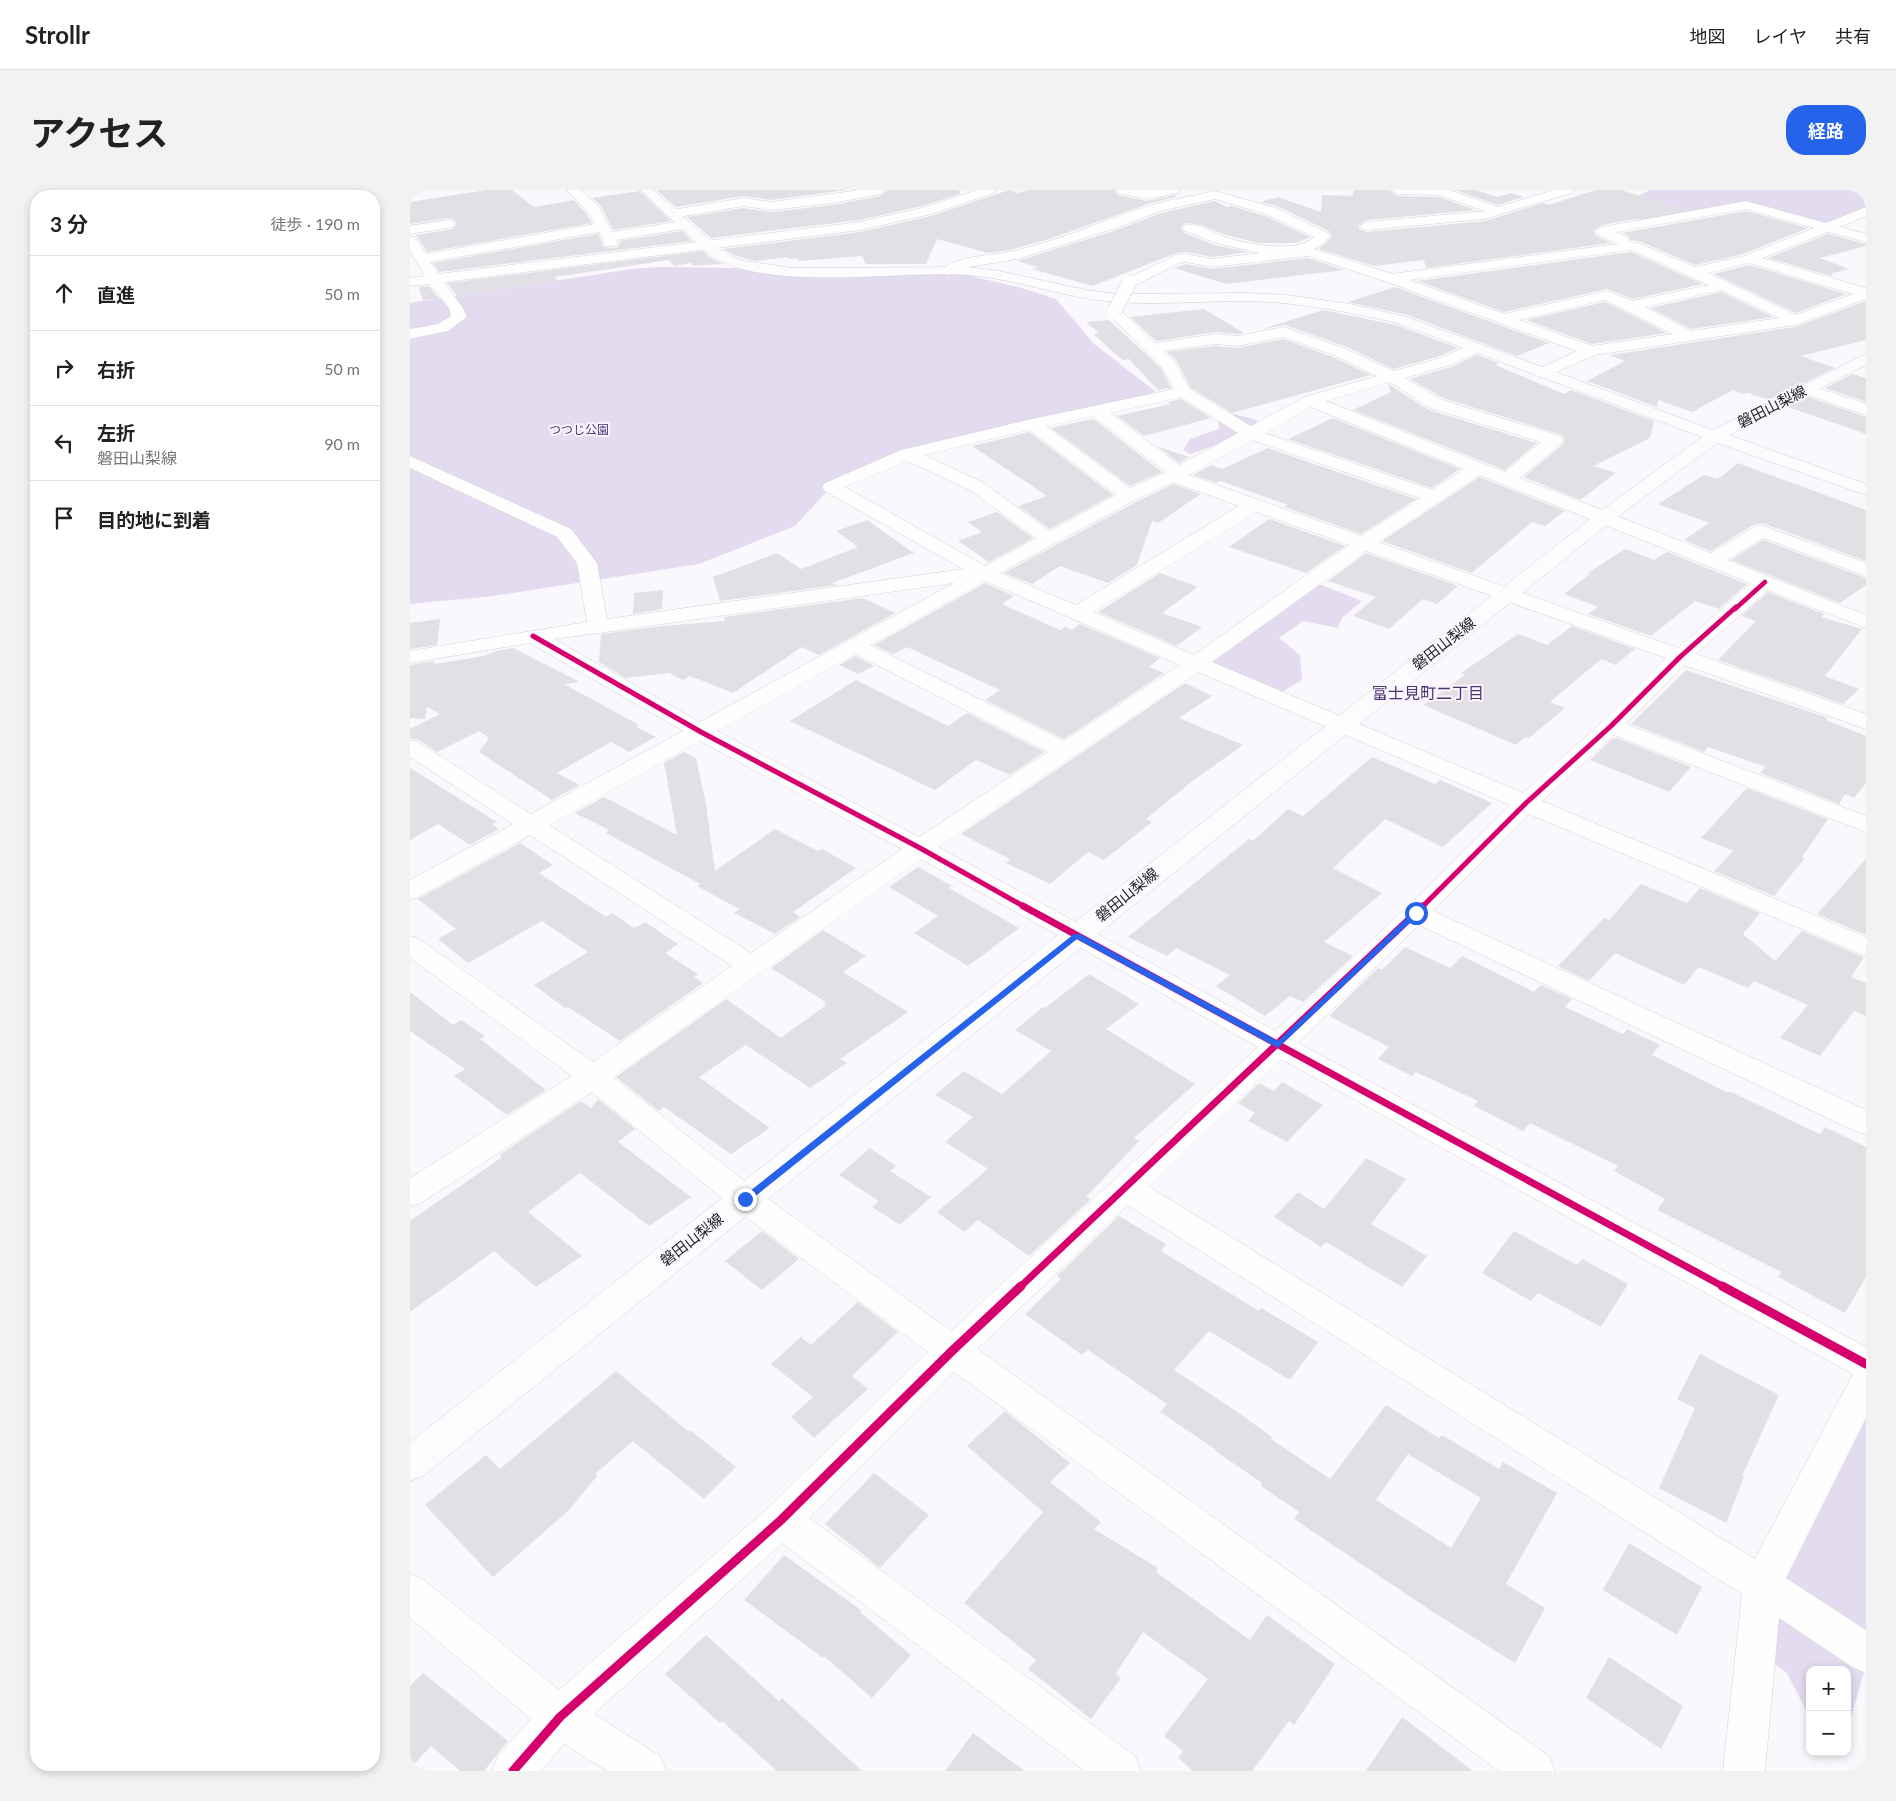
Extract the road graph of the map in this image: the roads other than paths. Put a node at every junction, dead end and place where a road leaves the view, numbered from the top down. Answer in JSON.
{"nodes":[{"id":1,"x":573,"y":190,"type":"edge"},
{"id":2,"x":646,"y":190,"type":"edge"},
{"id":3,"x":875,"y":190,"type":"edge"},
{"id":4,"x":880,"y":190,"type":"edge"},
{"id":5,"x":990,"y":190,"type":"edge"},
{"id":6,"x":1122,"y":190,"type":"edge"},
{"id":7,"x":1174,"y":190,"type":"edge"},
{"id":8,"x":1397,"y":190,"type":"edge"},
{"id":9,"x":1529,"y":190,"type":"edge"},
{"id":10,"x":1568,"y":190,"type":"edge"},
{"id":11,"x":764,"y":194,"type":"dead end"},
{"id":12,"x":1548,"y":196,"type":"junction"},
{"id":13,"x":846,"y":197,"type":"junction"},
{"id":14,"x":750,"y":203,"type":"junction"},
{"id":15,"x":1271,"y":211,"type":"junction"},
{"id":16,"x":1498,"y":211,"type":"junction"},
{"id":17,"x":1866,"y":212,"type":"edge"},
{"id":18,"x":672,"y":214,"type":"junction"},
{"id":19,"x":1244,"y":217,"type":"dead end"},
{"id":20,"x":893,"y":220,"type":"junction"},
{"id":21,"x":1217,"y":222,"type":"dead end"},
{"id":22,"x":448,"y":224,"type":"dead end"},
{"id":23,"x":683,"y":224,"type":"junction"},
{"id":24,"x":1367,"y":226,"type":"dead end"},
{"id":25,"x":1827,"y":227,"type":"junction"},
{"id":26,"x":410,"y":230,"type":"edge"},
{"id":27,"x":605,"y":232,"type":"junction"},
{"id":28,"x":1866,"y":238,"type":"edge"},
{"id":29,"x":410,"y":240,"type":"edge"},
{"id":30,"x":708,"y":246,"type":"junction"},
{"id":31,"x":1633,"y":246,"type":"junction"},
{"id":32,"x":619,"y":257,"type":"junction"},
{"id":33,"x":422,"y":259,"type":"junction"},
{"id":34,"x":1749,"y":259,"type":"junction"},
{"id":35,"x":949,"y":271,"type":"junction"},
{"id":36,"x":1694,"y":272,"type":"junction"},
{"id":37,"x":434,"y":279,"type":"junction"},
{"id":38,"x":1392,"y":279,"type":"junction"},
{"id":39,"x":410,"y":282,"type":"edge"},
{"id":40,"x":1722,"y":286,"type":"junction"},
{"id":41,"x":1866,"y":294,"type":"edge"},
{"id":42,"x":1631,"y":306,"type":"junction"},
{"id":43,"x":1504,"y":319,"type":"junction"},
{"id":44,"x":1795,"y":320,"type":"junction"},
{"id":45,"x":410,"y":334,"type":"edge"},
{"id":46,"x":1688,"y":336,"type":"junction"},
{"id":47,"x":1152,"y":348,"type":"junction"},
{"id":48,"x":1476,"y":348,"type":"junction"},
{"id":49,"x":1591,"y":350,"type":"junction"},
{"id":50,"x":1866,"y":360,"type":"edge"},
{"id":51,"x":1543,"y":372,"type":"junction"},
{"id":52,"x":1393,"y":378,"type":"junction"},
{"id":53,"x":1806,"y":390,"type":"junction"},
{"id":54,"x":1184,"y":392,"type":"junction"},
{"id":55,"x":1310,"y":401,"type":"junction"},
{"id":56,"x":1866,"y":410,"type":"edge"},
{"id":57,"x":1097,"y":411,"type":"junction"},
{"id":58,"x":1032,"y":424,"type":"junction"},
{"id":59,"x":1252,"y":434,"type":"junction"},
{"id":60,"x":1716,"y":436,"type":"junction"},
{"id":61,"x":907,"y":454,"type":"junction"},
{"id":62,"x":410,"y":461,"type":"edge"},
{"id":63,"x":1478,"y":468,"type":"junction"},
{"id":64,"x":1176,"y":475,"type":"junction"},
{"id":65,"x":1508,"y":479,"type":"junction"},
{"id":66,"x":1866,"y":490,"type":"edge"},
{"id":67,"x":1129,"y":496,"type":"junction"},
{"id":68,"x":1433,"y":496,"type":"junction"},
{"id":69,"x":1255,"y":504,"type":"junction"},
{"id":70,"x":1605,"y":517,"type":"junction"},
{"id":71,"x":1049,"y":539,"type":"junction"},
{"id":72,"x":1364,"y":543,"type":"junction"},
{"id":73,"x":1712,"y":561,"type":"junction"},
{"id":74,"x":1866,"y":570,"type":"edge"},
{"id":75,"x":986,"y":573,"type":"junction"},
{"id":76,"x":1765,"y":582,"type":"junction"},
{"id":77,"x":1506,"y":594,"type":"junction"},
{"id":78,"x":1078,"y":613,"type":"junction"},
{"id":79,"x":1866,"y":622,"type":"edge"},
{"id":80,"x":598,"y":627,"type":"junction"},
{"id":81,"x":533,"y":636,"type":"junction"},
{"id":82,"x":855,"y":646,"type":"junction"},
{"id":83,"x":410,"y":657,"type":"edge"},
{"id":84,"x":1680,"y":657,"type":"junction"},
{"id":85,"x":1197,"y":663,"type":"junction"},
{"id":86,"x":1866,"y":722,"type":"edge"},
{"id":87,"x":1340,"y":725,"type":"junction"},
{"id":88,"x":1610,"y":726,"type":"junction"},
{"id":89,"x":701,"y":732,"type":"junction"},
{"id":90,"x":410,"y":747,"type":"edge"},
{"id":91,"x":1065,"y":752,"type":"junction"},
{"id":92,"x":1526,"y":803,"type":"junction"},
{"id":93,"x":531,"y":825,"type":"junction"},
{"id":94,"x":1866,"y":825,"type":"edge"},
{"id":95,"x":920,"y":848,"type":"junction"},
{"id":96,"x":410,"y":891,"type":"edge"},
{"id":97,"x":1416,"y":913,"type":"junction"},
{"id":98,"x":1077,"y":936,"type":"junction"},
{"id":99,"x":410,"y":944,"type":"edge"},
{"id":100,"x":1866,"y":947,"type":"edge"},
{"id":101,"x":752,"y":966,"type":"junction"},
{"id":102,"x":1278,"y":1045,"type":"junction"},
{"id":103,"x":593,"y":1077,"type":"junction"},
{"id":104,"x":1866,"y":1123,"type":"edge"},
{"id":105,"x":1126,"y":1188,"type":"junction"},
{"id":106,"x":410,"y":1194,"type":"edge"},
{"id":107,"x":745,"y":1199,"type":"junction"},
{"id":108,"x":952,"y":1351,"type":"junction"},
{"id":109,"x":1866,"y":1364,"type":"edge"},
{"id":110,"x":1866,"y":1383,"type":"edge"},
{"id":111,"x":410,"y":1464,"type":"edge"},
{"id":112,"x":781,"y":1520,"type":"junction"},
{"id":113,"x":1762,"y":1585,"type":"junction"},
{"id":114,"x":410,"y":1592,"type":"edge"},
{"id":115,"x":1866,"y":1653,"type":"edge"},
{"id":116,"x":560,"y":1716,"type":"junction"},
{"id":117,"x":513,"y":1771,"type":"edge"},
{"id":118,"x":645,"y":1771,"type":"edge"},
{"id":119,"x":1120,"y":1771,"type":"edge"},
{"id":120,"x":1534,"y":1771,"type":"edge"},
{"id":121,"x":1744,"y":1771,"type":"edge"}],
"edges":[{"from":1,"to":27,"type":"street"},
{"from":2,"to":18,"type":"street"},
{"from":3,"to":4,"type":"street"},
{"from":3,"to":13,"type":"street"},
{"from":5,"to":20,"type":"street"},
{"from":6,"to":7,"type":"street"},
{"from":8,"to":16,"type":"street"},
{"from":9,"to":12,"type":"street"},
{"from":10,"to":12,"type":"street"},
{"from":11,"to":14,"type":"street"},
{"from":12,"to":16,"type":"street"},
{"from":13,"to":14,"type":"street"},
{"from":13,"to":20,"type":"street"},
{"from":14,"to":18,"type":"street"},
{"from":15,"to":19,"type":"street"},
{"from":15,"to":21,"type":"street"},
{"from":15,"to":35,"type":"street"},
{"from":16,"to":24,"type":"street"},
{"from":17,"to":25,"type":"street"},
{"from":18,"to":23,"type":"street"},
{"from":20,"to":30,"type":"street"},
{"from":22,"to":26,"type":"street"},
{"from":23,"to":27,"type":"street"},
{"from":23,"to":30,"type":"street"},
{"from":25,"to":28,"type":"street"},
{"from":25,"to":31,"type":"street"},
{"from":25,"to":34,"type":"street"},
{"from":27,"to":32,"type":"street"},
{"from":27,"to":33,"type":"street"},
{"from":29,"to":33,"type":"street"},
{"from":30,"to":32,"type":"street"},
{"from":30,"to":35,"type":"street"},
{"from":31,"to":36,"type":"street"},
{"from":31,"to":38,"type":"street"},
{"from":32,"to":37,"type":"street"},
{"from":33,"to":37,"type":"street"},
{"from":34,"to":36,"type":"street"},
{"from":34,"to":41,"type":"street"},
{"from":35,"to":48,"type":"street"},
{"from":36,"to":40,"type":"street"},
{"from":37,"to":39,"type":"street"},
{"from":37,"to":45,"type":"street"},
{"from":38,"to":43,"type":"street"},
{"from":38,"to":47,"type":"street","bridge":true},
{"from":40,"to":42,"type":"street"},
{"from":40,"to":44,"type":"street"},
{"from":41,"to":44,"type":"street"},
{"from":42,"to":43,"type":"street"},
{"from":42,"to":46,"type":"street"},
{"from":43,"to":49,"type":"street"},
{"from":44,"to":46,"type":"street"},
{"from":46,"to":49,"type":"street"},
{"from":47,"to":52,"type":"street"},
{"from":47,"to":54,"type":"street"},
{"from":48,"to":51,"type":"street"},
{"from":48,"to":52,"type":"street"},
{"from":49,"to":51,"type":"street"},
{"from":50,"to":53,"type":"street","name":"磐田山梨線"},
{"from":51,"to":60,"type":"street"},
{"from":52,"to":55,"type":"street"},
{"from":52,"to":65,"type":"street"},
{"from":53,"to":56,"type":"street"},
{"from":53,"to":60,"type":"street","name":"磐田山梨線"},
{"from":54,"to":57,"type":"street"},
{"from":54,"to":59,"type":"street"},
{"from":55,"to":59,"type":"street"},
{"from":55,"to":63,"type":"street"},
{"from":57,"to":58,"type":"street"},
{"from":57,"to":64,"type":"street"},
{"from":58,"to":61,"type":"street"},
{"from":58,"to":67,"type":"street"},
{"from":59,"to":64,"type":"street"},
{"from":59,"to":68,"type":"street"},
{"from":60,"to":66,"type":"street"},
{"from":60,"to":70,"type":"street","name":"磐田山梨線"},
{"from":61,"to":71,"type":"street"},
{"from":61,"to":75,"type":"street"},
{"from":62,"to":80,"type":"street"},
{"from":63,"to":65,"type":"street"},
{"from":63,"to":68,"type":"street"},
{"from":64,"to":67,"type":"street"},
{"from":64,"to":69,"type":"street"},
{"from":65,"to":70,"type":"street"},
{"from":67,"to":71,"type":"street"},
{"from":68,"to":72,"type":"street"},
{"from":69,"to":72,"type":"street"},
{"from":69,"to":78,"type":"street"},
{"from":70,"to":73,"type":"street"},
{"from":70,"to":77,"type":"street","name":"磐田山梨線"},
{"from":71,"to":75,"type":"street"},
{"from":72,"to":77,"type":"street"},
{"from":72,"to":85,"type":"street"},
{"from":73,"to":74,"type":"street"},
{"from":73,"to":76,"type":"street"},
{"from":75,"to":78,"type":"street"},
{"from":75,"to":80,"type":"street"},
{"from":75,"to":82,"type":"street"},
{"from":76,"to":79,"type":"street"},
{"from":76,"to":84,"type":"street"},
{"from":77,"to":84,"type":"street"},
{"from":77,"to":87,"type":"street","name":"磐田山梨線"},
{"from":78,"to":85,"type":"street"},
{"from":80,"to":81,"type":"street"},
{"from":81,"to":83,"type":"street"},
{"from":81,"to":89,"type":"street"},
{"from":82,"to":89,"type":"street"},
{"from":82,"to":91,"type":"street"},
{"from":84,"to":86,"type":"street"},
{"from":84,"to":88,"type":"street"},
{"from":85,"to":87,"type":"street"},
{"from":85,"to":91,"type":"street"},
{"from":87,"to":92,"type":"street"},
{"from":87,"to":98,"type":"street","name":"磐田山梨線"},
{"from":88,"to":92,"type":"street"},
{"from":88,"to":94,"type":"street"},
{"from":89,"to":93,"type":"street"},
{"from":89,"to":95,"type":"street"},
{"from":90,"to":93,"type":"street"},
{"from":91,"to":95,"type":"street"},
{"from":92,"to":97,"type":"street"},
{"from":92,"to":100,"type":"street"},
{"from":93,"to":96,"type":"street"},
{"from":93,"to":101,"type":"street"},
{"from":95,"to":98,"type":"street"},
{"from":95,"to":101,"type":"street"},
{"from":97,"to":102,"type":"street"},
{"from":97,"to":104,"type":"street"},
{"from":98,"to":102,"type":"street"},
{"from":98,"to":107,"type":"street","name":"磐田山梨線"},
{"from":99,"to":103,"type":"street"},
{"from":101,"to":103,"type":"street"},
{"from":102,"to":105,"type":"street"},
{"from":102,"to":109,"type":"street"},
{"from":103,"to":106,"type":"street"},
{"from":103,"to":107,"type":"street"},
{"from":105,"to":108,"type":"street"},
{"from":105,"to":113,"type":"street"},
{"from":107,"to":108,"type":"street"},
{"from":107,"to":111,"type":"street","name":"磐田山梨線"},
{"from":108,"to":112,"type":"street"},
{"from":108,"to":120,"type":"street"},
{"from":110,"to":113,"type":"street"},
{"from":112,"to":116,"type":"street"},
{"from":112,"to":119,"type":"street"},
{"from":113,"to":115,"type":"street"},
{"from":113,"to":121,"type":"street"},
{"from":114,"to":116,"type":"street"},
{"from":116,"to":117,"type":"street"},
{"from":116,"to":118,"type":"street"}]}
